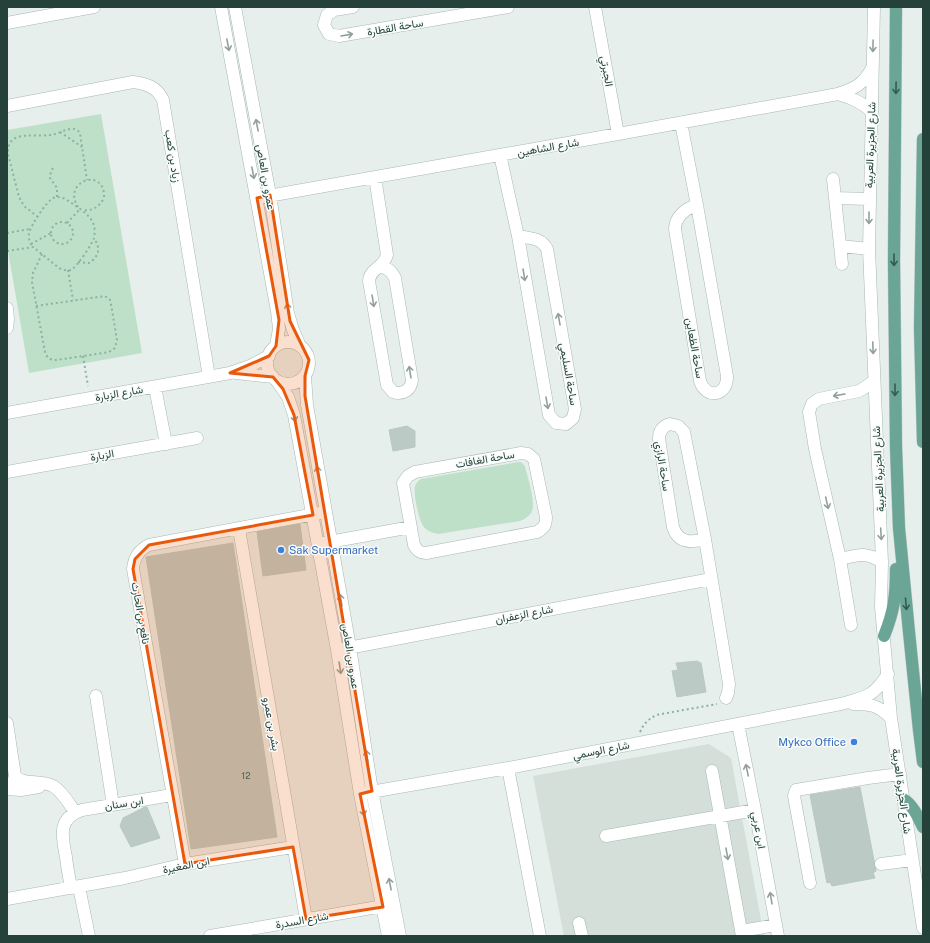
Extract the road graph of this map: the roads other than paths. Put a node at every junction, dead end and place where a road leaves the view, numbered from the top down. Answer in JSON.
{"nodes":[{"id":1,"x":94,"y":7,"type":"edge"},
{"id":2,"x":221,"y":7,"type":"edge"},
{"id":3,"x":235,"y":7,"type":"edge"},
{"id":4,"x":353,"y":7,"type":"edge"},
{"id":5,"x":508,"y":7,"type":"edge"},
{"id":6,"x":595,"y":7,"type":"edge"},
{"id":7,"x":874,"y":7,"type":"edge"},
{"id":8,"x":896,"y":7,"type":"edge"},
{"id":9,"x":7,"y":23,"type":"edge"},
{"id":10,"x":872,"y":68,"type":"junction"},
{"id":11,"x":838,"y":94,"type":"junction"},
{"id":12,"x":7,"y":106,"type":"edge"},
{"id":13,"x":872,"y":112,"type":"junction"},
{"id":14,"x":681,"y":123,"type":"junction"},
{"id":15,"x":618,"y":134,"type":"junction"},
{"id":16,"x":923,"y":139,"type":"edge"},
{"id":17,"x":500,"y":155,"type":"junction"},
{"id":18,"x":377,"y":176,"type":"junction"},
{"id":19,"x":833,"y":178,"type":"dead end"},
{"id":20,"x":270,"y":195,"type":"junction"},
{"id":21,"x":257,"y":198,"type":"junction"},
{"id":22,"x":835,"y":198,"type":"junction"},
{"id":23,"x":869,"y":199,"type":"junction"},
{"id":24,"x":697,"y":205,"type":"junction"},
{"id":25,"x":518,"y":236,"type":"junction"},
{"id":26,"x":922,"y":237,"type":"edge"},
{"id":27,"x":840,"y":246,"type":"junction"},
{"id":28,"x":869,"y":249,"type":"junction"},
{"id":29,"x":842,"y":264,"type":"dead end"},
{"id":30,"x":380,"y":268,"type":"junction"},
{"id":31,"x":395,"y":278,"type":"junction"},
{"id":32,"x":7,"y":308,"type":"edge"},
{"id":33,"x":7,"y":328,"type":"edge"},
{"id":34,"x":300,"y":346,"type":"junction"},
{"id":35,"x":272,"y":351,"type":"junction"},
{"id":36,"x":230,"y":373,"type":"junction"},
{"id":37,"x":304,"y":376,"type":"junction"},
{"id":38,"x":209,"y":377,"type":"junction"},
{"id":39,"x":275,"y":379,"type":"junction"},
{"id":40,"x":874,"y":381,"type":"junction"},
{"id":41,"x":155,"y":387,"type":"junction"},
{"id":42,"x":7,"y":413,"type":"edge"},
{"id":43,"x":198,"y":438,"type":"dead end"},
{"id":44,"x":923,"y":442,"type":"edge"},
{"id":45,"x":166,"y":444,"type":"junction"},
{"id":46,"x":7,"y":472,"type":"edge"},
{"id":47,"x":319,"y":514,"type":"junction"},
{"id":48,"x":411,"y":527,"type":"junction"},
{"id":49,"x":900,"y":528,"type":"junction"},
{"id":50,"x":240,"y":529,"type":"junction"},
{"id":51,"x":705,"y":539,"type":"junction"},
{"id":52,"x":331,"y":542,"type":"junction"},
{"id":53,"x":318,"y":544,"type":"junction"},
{"id":54,"x":840,"y":559,"type":"junction"},
{"id":55,"x":882,"y":562,"type":"junction"},
{"id":56,"x":711,"y":579,"type":"junction"},
{"id":57,"x":851,"y":625,"type":"dead end"},
{"id":58,"x":884,"y":636,"type":"junction"},
{"id":59,"x":350,"y":647,"type":"junction"},
{"id":60,"x":337,"y":650,"type":"junction"},
{"id":61,"x":888,"y":674,"type":"junction"},
{"id":62,"x":96,"y":696,"type":"dead end"},
{"id":63,"x":726,"y":698,"type":"road end"},
{"id":64,"x":841,"y":704,"type":"junction"},
{"id":65,"x":891,"y":718,"type":"junction"},
{"id":66,"x":7,"y":723,"type":"edge"},
{"id":67,"x":738,"y":724,"type":"junction"},
{"id":68,"x":923,"y":762,"type":"edge"},
{"id":69,"x":508,"y":768,"type":"junction"},
{"id":70,"x":712,"y":771,"type":"dead end"},
{"id":71,"x":900,"y":774,"type":"junction"},
{"id":72,"x":15,"y":776,"type":"junction"},
{"id":73,"x":46,"y":784,"type":"junction"},
{"id":74,"x":7,"y":789,"type":"edge"},
{"id":75,"x":366,"y":792,"type":"junction"},
{"id":76,"x":172,"y":795,"type":"junction"},
{"id":77,"x":903,"y":799,"type":"junction"},
{"id":78,"x":114,"y":805,"type":"junction"},
{"id":79,"x":755,"y":810,"type":"junction"},
{"id":80,"x":75,"y":812,"type":"junction"},
{"id":81,"x":720,"y":816,"type":"junction"},
{"id":82,"x":923,"y":827,"type":"edge"},
{"id":83,"x":606,"y":836,"type":"dead end"},
{"id":84,"x":293,"y":847,"type":"junction"},
{"id":85,"x":912,"y":860,"type":"junction"},
{"id":86,"x":185,"y":864,"type":"junction"},
{"id":87,"x":881,"y":864,"type":"dead end"},
{"id":88,"x":810,"y":883,"type":"dead end"},
{"id":89,"x":75,"y":887,"type":"junction"},
{"id":90,"x":7,"y":899,"type":"edge"},
{"id":91,"x":388,"y":905,"type":"junction"},
{"id":92,"x":306,"y":919,"type":"junction"},
{"id":93,"x":579,"y":923,"type":"dead end"},
{"id":94,"x":923,"y":928,"type":"edge"},
{"id":95,"x":777,"y":930,"type":"edge"},
{"id":96,"x":741,"y":933,"type":"edge"},
{"id":97,"x":89,"y":936,"type":"edge"},
{"id":98,"x":210,"y":936,"type":"edge"},
{"id":99,"x":388,"y":936,"type":"edge"},
{"id":100,"x":400,"y":936,"type":"edge"},
{"id":101,"x":540,"y":936,"type":"edge"},
{"id":102,"x":582,"y":936,"type":"edge"}],
"edges":[{"from":1,"to":9,"type":"street"},
{"from":2,"to":21,"type":"street","name":"عمرو بن العاص","one_way":true},
{"from":20,"to":3,"type":"street","name":"عمرو بن العاص","one_way":true},
{"from":4,"to":5,"type":"street","name":"ساحة القطارة","one_way":true},
{"from":6,"to":15,"type":"street","name":"الجبرتي"},
{"from":7,"to":10,"type":"street","name":"شارع الجزيرة العربية","one_way":true},
{"from":8,"to":49,"type":"main road","name":"شارع الجزيرة العربية","one_way":true},
{"from":10,"to":11,"type":"street","name":"شارع الشاهين"},
{"from":10,"to":13,"type":"street","name":"شارع الجزيرة العربية"},
{"from":11,"to":13,"type":"street","name":"شارع الشاهين"},
{"from":11,"to":14,"type":"street","name":"شارع الشاهين"},
{"from":12,"to":38,"type":"street","name":"زياد بن كعب"},
{"from":13,"to":23,"type":"street","name":"شارع الجزيرة العربية"},
{"from":14,"to":15,"type":"street","name":"شارع الشاهين"},
{"from":14,"to":24,"type":"street","name":"ساحة الظعاين"},
{"from":15,"to":17,"type":"street","name":"شارع الشاهين"},
{"from":16,"to":26,"type":"main road"},
{"from":17,"to":18,"type":"street","name":"شارع الشاهين"},
{"from":17,"to":25,"type":"street","name":"ساحة السليمي"},
{"from":18,"to":20,"type":"street","name":"شارع الشاهين"},
{"from":18,"to":30,"type":"street"},
{"from":18,"to":31,"type":"street"},
{"from":19,"to":22,"type":"street"},
{"from":20,"to":21,"type":"street","name":"شارع الشاهين"},
{"from":34,"to":20,"type":"street","name":"عمرو بن العاص","one_way":true},
{"from":21,"to":35,"type":"street","name":"عمرو بن العاص"},
{"from":22,"to":23,"type":"street"},
{"from":22,"to":27,"type":"street"},
{"from":23,"to":28,"type":"street","name":"شارع الجزيرة العربية","one_way":true},
{"from":24,"to":24,"type":"street","name":"ساحة الظعاين"},
{"from":25,"to":25,"type":"street","name":"ساحة السليمي","one_way":true},
{"from":26,"to":44,"type":"main road"},
{"from":27,"to":28,"type":"street"},
{"from":27,"to":29,"type":"street"},
{"from":28,"to":40,"type":"street","name":"شارع الجزيرة العربية","one_way":true},
{"from":30,"to":31,"type":"street"},
{"from":30,"to":31,"type":"street","one_way":true},
{"from":32,"to":33,"type":"street"},
{"from":34,"to":35,"type":"street"},
{"from":34,"to":37,"type":"street"},
{"from":35,"to":36,"type":"street","name":"شارع الزبارة"},
{"from":35,"to":39,"type":"street"},
{"from":36,"to":38,"type":"street","name":"شارع الزبارة"},
{"from":36,"to":39,"type":"street","name":"شارع الزبارة"},
{"from":37,"to":39,"type":"street"},
{"from":47,"to":37,"type":"street","name":"عمرو بن العاص","one_way":true},
{"from":38,"to":41,"type":"street","name":"شارع الزبارة"},
{"from":39,"to":47,"type":"street","name":"عمرو بن العاص","one_way":true},
{"from":40,"to":54,"type":"street","one_way":true},
{"from":40,"to":55,"type":"street","name":"شارع الجزيرة العربية","one_way":true},
{"from":41,"to":42,"type":"street","name":"شارع الزبارة"},
{"from":41,"to":45,"type":"street"},
{"from":43,"to":45,"type":"street","name":"الزبارة"},
{"from":45,"to":46,"type":"street","name":"الزبارة"},
{"from":47,"to":50,"type":"street","name":"نافع بن الحارث"},
{"from":47,"to":52,"type":"street","name":"عمرو بن العاص"},
{"from":47,"to":53,"type":"street","name":"عمرو بن العاص"},
{"from":48,"to":48,"type":"street","name":"ساحة الغافات"},
{"from":48,"to":52,"type":"street"},
{"from":49,"to":58,"type":"main road"},
{"from":49,"to":68,"type":"main road","name":"شارع الجزيرة العربية","one_way":true},
{"from":50,"to":76,"type":"street","name":"نافع بن الحارث"},
{"from":50,"to":84,"type":"street","name":"بشر بن عمرو"},
{"from":51,"to":51,"type":"street","name":"ساحة الرازي"},
{"from":51,"to":56,"type":"street","name":"ساحة الرازي"},
{"from":52,"to":53,"type":"street"},
{"from":59,"to":52,"type":"street","name":"عمرو بن العاص","one_way":true},
{"from":53,"to":60,"type":"street","name":"عمرو بن العاص"},
{"from":54,"to":55,"type":"street"},
{"from":54,"to":57,"type":"street"},
{"from":55,"to":58,"type":"street","name":"شارع الجزيرة العربية"},
{"from":56,"to":59,"type":"street","name":"شارع الزعفران"},
{"from":56,"to":63,"type":"street","name":"ساحة الرازي"},
{"from":58,"to":61,"type":"street","name":"شارع الجزيرة العربية"},
{"from":59,"to":60,"type":"street","name":"شارع الزعفران"},
{"from":75,"to":59,"type":"street","name":"عمرو بن العاص","one_way":true},
{"from":60,"to":75,"type":"street","name":"عمرو بن العاص","one_way":true},
{"from":61,"to":64,"type":"street","name":"شارع الوسمي"},
{"from":61,"to":65,"type":"street","name":"شارع الجزيرة العربية"},
{"from":62,"to":78,"type":"street"},
{"from":64,"to":65,"type":"street","name":"شارع الوسمي"},
{"from":64,"to":67,"type":"street","name":"شارع الوسمي"},
{"from":65,"to":71,"type":"street","name":"شارع الجزيرة العربية"},
{"from":66,"to":72,"type":"street"},
{"from":67,"to":69,"type":"street","name":"شارع الوسمي"},
{"from":79,"to":67,"type":"street","name":"ابن عربي","one_way":true},
{"from":69,"to":75,"type":"street","name":"شارع الوسمي"},
{"from":69,"to":101,"type":"street"},
{"from":70,"to":81,"type":"street"},
{"from":71,"to":77,"type":"street","name":"شارع الجزيرة العربية"},
{"from":71,"to":88,"type":"street"},
{"from":72,"to":73,"type":"street"},
{"from":72,"to":74,"type":"street"},
{"from":73,"to":74,"type":"street"},
{"from":73,"to":80,"type":"street"},
{"from":75,"to":91,"type":"street","name":"عمرو بن العاص"},
{"from":76,"to":78,"type":"street","name":"ابن سنان"},
{"from":76,"to":86,"type":"street","name":"نافع بن الحارث"},
{"from":77,"to":82,"type":"main road"},
{"from":77,"to":85,"type":"street","name":"شارع الجزيرة العربية"},
{"from":78,"to":80,"type":"street","name":"ابن سنان"},
{"from":79,"to":81,"type":"street"},
{"from":95,"to":79,"type":"street","name":"ابن عربي","one_way":true},
{"from":80,"to":89,"type":"street"},
{"from":81,"to":83,"type":"street"},
{"from":81,"to":96,"type":"street","one_way":true},
{"from":84,"to":86,"type":"street","name":"ابن المغيرة"},
{"from":84,"to":92,"type":"street","name":"بشر بن عمرو"},
{"from":85,"to":87,"type":"street"},
{"from":85,"to":94,"type":"street","name":"شارع الجزيرة العربية"},
{"from":86,"to":89,"type":"street","name":"ابن المغيرة"},
{"from":89,"to":90,"type":"street","name":"ابن المغيرة"},
{"from":89,"to":97,"type":"street"},
{"from":91,"to":92,"type":"street","name":"شارع السدرة"},
{"from":91,"to":99,"type":"street","name":"عمرو بن العاص"},
{"from":91,"to":100,"type":"street","name":"عمرو بن العاص"},
{"from":92,"to":98,"type":"street","name":"شارع السدرة"},
{"from":93,"to":102,"type":"street"},
{"from":95,"to":96,"type":"street"}]}
